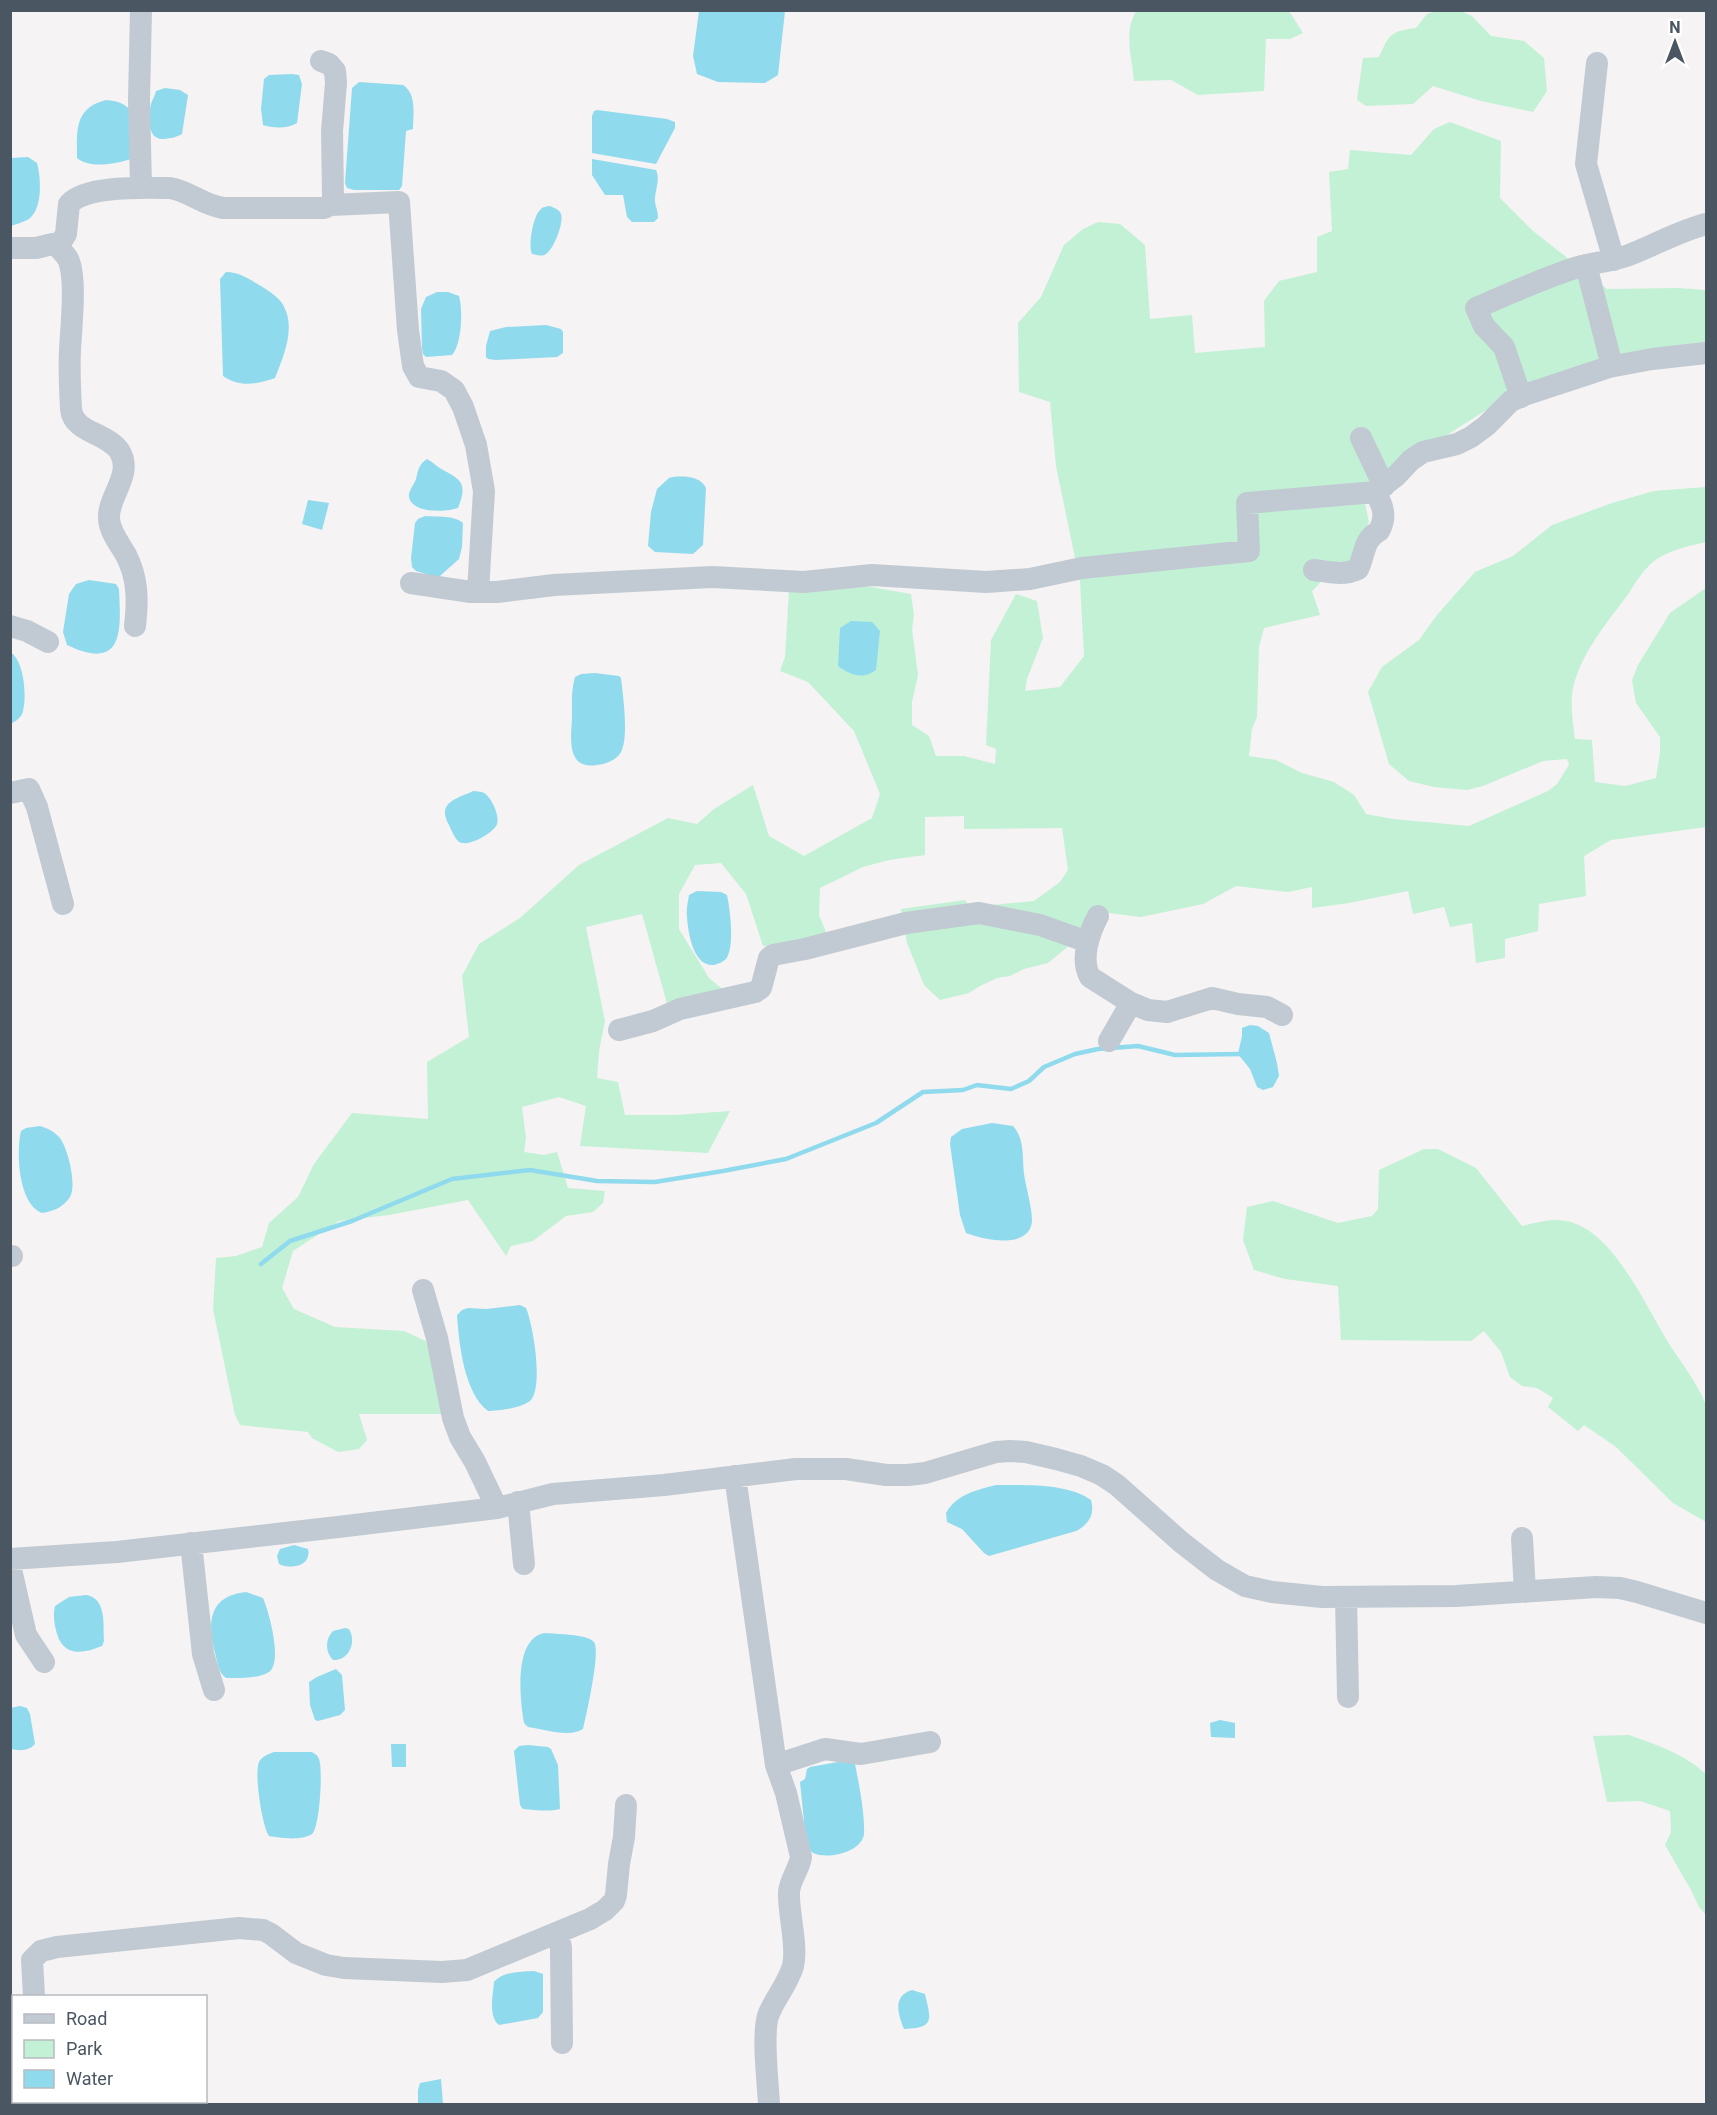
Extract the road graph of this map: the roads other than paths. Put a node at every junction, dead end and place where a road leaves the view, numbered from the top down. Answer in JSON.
{"nodes":[{"id":1,"x":141,"y":10,"type":"edge"},
{"id":2,"x":321,"y":61,"type":"dead end"},
{"id":3,"x":1598,"y":63,"type":"dead end"},
{"id":4,"x":141,"y":188,"type":"junction"},
{"id":5,"x":330,"y":205,"type":"junction"},
{"id":6,"x":1707,"y":224,"type":"edge"},
{"id":7,"x":56,"y":244,"type":"junction"},
{"id":8,"x":10,"y":248,"type":"edge"},
{"id":9,"x":1614,"y":260,"type":"junction"},
{"id":10,"x":1586,"y":265,"type":"junction"},
{"id":11,"x":1707,"y":353,"type":"edge"},
{"id":12,"x":1612,"y":366,"type":"junction"},
{"id":13,"x":1521,"y":397,"type":"junction"},
{"id":14,"x":1361,"y":438,"type":"dead end"},
{"id":15,"x":1379,"y":489,"type":"junction"},
{"id":16,"x":1314,"y":570,"type":"dead end"},
{"id":17,"x":411,"y":583,"type":"dead end"},
{"id":18,"x":478,"y":592,"type":"junction"},
{"id":19,"x":10,"y":626,"type":"edge"},
{"id":20,"x":135,"y":626,"type":"dead end"},
{"id":21,"x":48,"y":642,"type":"dead end"},
{"id":22,"x":10,"y":793,"type":"edge"},
{"id":23,"x":63,"y":904,"type":"dead end"},
{"id":24,"x":1098,"y":915,"type":"dead end"},
{"id":25,"x":1088,"y":942,"type":"junction"},
{"id":26,"x":1131,"y":1003,"type":"junction"},
{"id":27,"x":1282,"y":1015,"type":"dead end"},
{"id":28,"x":619,"y":1030,"type":"dead end"},
{"id":29,"x":1109,"y":1041,"type":"dead end"},
{"id":30,"x":423,"y":1290,"type":"dead end"},
{"id":31,"x":735,"y":1476,"type":"junction"},
{"id":32,"x":507,"y":1505,"type":"junction"},
{"id":33,"x":1521,"y":1538,"type":"dead end"},
{"id":34,"x":191,"y":1543,"type":"junction"},
{"id":35,"x":10,"y":1559,"type":"edge"},
{"id":36,"x":524,"y":1564,"type":"dead end"},
{"id":37,"x":10,"y":1565,"type":"edge"},
{"id":38,"x":1525,"y":1592,"type":"junction"},
{"id":39,"x":1346,"y":1597,"type":"junction"},
{"id":40,"x":1707,"y":1613,"type":"edge"},
{"id":41,"x":44,"y":1662,"type":"dead end"},
{"id":42,"x":214,"y":1690,"type":"dead end"},
{"id":43,"x":1348,"y":1696,"type":"dead end"},
{"id":44,"x":930,"y":1742,"type":"dead end"},
{"id":45,"x":776,"y":1765,"type":"junction"},
{"id":46,"x":626,"y":1805,"type":"dead end"},
{"id":47,"x":558,"y":1933,"type":"junction"},
{"id":48,"x":34,"y":1995,"type":"edge"},
{"id":49,"x":562,"y":2043,"type":"dead end"},
{"id":50,"x":769,"y":2104,"type":"edge"}],
"edges":[{"from":1,"to":4,"type":"street"},
{"from":2,"to":5,"type":"street"},
{"from":3,"to":9,"type":"street"},
{"from":4,"to":5,"type":"street"},
{"from":4,"to":7,"type":"street"},
{"from":5,"to":18,"type":"street"},
{"from":6,"to":9,"type":"street"},
{"from":7,"to":8,"type":"street"},
{"from":7,"to":20,"type":"street"},
{"from":9,"to":10,"type":"street"},
{"from":10,"to":12,"type":"street"},
{"from":10,"to":13,"type":"street"},
{"from":11,"to":12,"type":"street"},
{"from":12,"to":13,"type":"street"},
{"from":13,"to":15,"type":"street"},
{"from":14,"to":15,"type":"street"},
{"from":15,"to":16,"type":"street"},
{"from":15,"to":18,"type":"street"},
{"from":17,"to":18,"type":"street"},
{"from":19,"to":21,"type":"street"},
{"from":22,"to":23,"type":"street"},
{"from":24,"to":25,"type":"street"},
{"from":25,"to":26,"type":"street"},
{"from":25,"to":28,"type":"street"},
{"from":26,"to":27,"type":"street"},
{"from":26,"to":29,"type":"street"},
{"from":30,"to":32,"type":"street"},
{"from":31,"to":32,"type":"street"},
{"from":31,"to":39,"type":"street"},
{"from":31,"to":45,"type":"street"},
{"from":32,"to":34,"type":"street"},
{"from":32,"to":36,"type":"street"},
{"from":33,"to":38,"type":"street"},
{"from":34,"to":35,"type":"street"},
{"from":34,"to":42,"type":"street"},
{"from":37,"to":41,"type":"street"},
{"from":38,"to":39,"type":"street"},
{"from":38,"to":40,"type":"street"},
{"from":39,"to":43,"type":"street"},
{"from":44,"to":45,"type":"street"},
{"from":45,"to":50,"type":"street"},
{"from":46,"to":47,"type":"street"},
{"from":47,"to":48,"type":"street"},
{"from":47,"to":49,"type":"street"}]}
